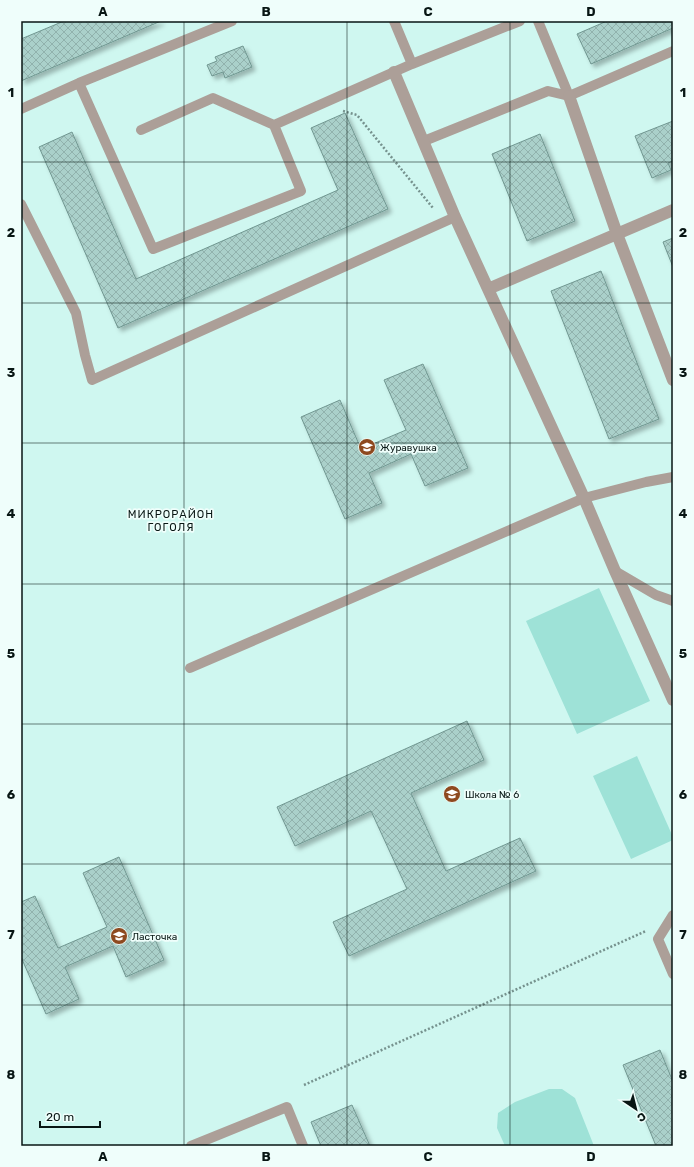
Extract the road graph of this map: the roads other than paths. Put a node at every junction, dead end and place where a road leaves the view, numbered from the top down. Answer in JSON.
{"nodes":[{"id":1,"x":232,"y":21,"type":"edge"},
{"id":2,"x":394,"y":21,"type":"edge"},
{"id":3,"x":520,"y":21,"type":"edge"},
{"id":4,"x":538,"y":21,"type":"edge"},
{"id":5,"x":673,"y":51,"type":"edge"},
{"id":6,"x":412,"y":64,"type":"junction"},
{"id":7,"x":394,"y":72,"type":"junction"},
{"id":8,"x":79,"y":83,"type":"junction"},
{"id":9,"x":569,"y":96,"type":"junction"},
{"id":10,"x":21,"y":109,"type":"edge"},
{"id":11,"x":274,"y":125,"type":"junction"},
{"id":12,"x":142,"y":130,"type":"dead end"},
{"id":13,"x":424,"y":141,"type":"junction"},
{"id":14,"x":21,"y":204,"type":"edge"},
{"id":15,"x":673,"y":210,"type":"edge"},
{"id":16,"x":455,"y":217,"type":"junction"},
{"id":17,"x":617,"y":234,"type":"junction"},
{"id":18,"x":488,"y":289,"type":"junction"},
{"id":19,"x":673,"y":380,"type":"edge"},
{"id":20,"x":673,"y":476,"type":"edge"},
{"id":21,"x":584,"y":498,"type":"junction"},
{"id":22,"x":615,"y":571,"type":"junction"},
{"id":23,"x":673,"y":601,"type":"edge"},
{"id":24,"x":190,"y":668,"type":"dead end"},
{"id":25,"x":673,"y":700,"type":"edge"},
{"id":26,"x":671,"y":917,"type":"edge"},
{"id":27,"x":673,"y":974,"type":"edge"},
{"id":28,"x":191,"y":1146,"type":"edge"},
{"id":29,"x":303,"y":1146,"type":"edge"}],
"edges":[{"from":1,"to":8,"type":"lane"},
{"from":2,"to":6,"type":"lane"},
{"from":3,"to":6,"type":"lane"},
{"from":4,"to":9,"type":"lane"},
{"from":5,"to":9,"type":"lane"},
{"from":6,"to":7,"type":"lane"},
{"from":7,"to":11,"type":"lane"},
{"from":7,"to":13,"type":"street"},
{"from":8,"to":10,"type":"lane"},
{"from":8,"to":11,"type":"lane"},
{"from":9,"to":13,"type":"lane"},
{"from":9,"to":17,"type":"street"},
{"from":11,"to":12,"type":"lane"},
{"from":13,"to":16,"type":"street"},
{"from":14,"to":16,"type":"lane"},
{"from":15,"to":17,"type":"street"},
{"from":16,"to":18,"type":"street"},
{"from":17,"to":18,"type":"street"},
{"from":17,"to":19,"type":"street"},
{"from":18,"to":21,"type":"street"},
{"from":20,"to":21,"type":"lane"},
{"from":21,"to":22,"type":"street"},
{"from":21,"to":24,"type":"lane"},
{"from":22,"to":23,"type":"lane"},
{"from":22,"to":25,"type":"street"},
{"from":26,"to":27,"type":"lane"},
{"from":28,"to":29,"type":"lane"}]}
